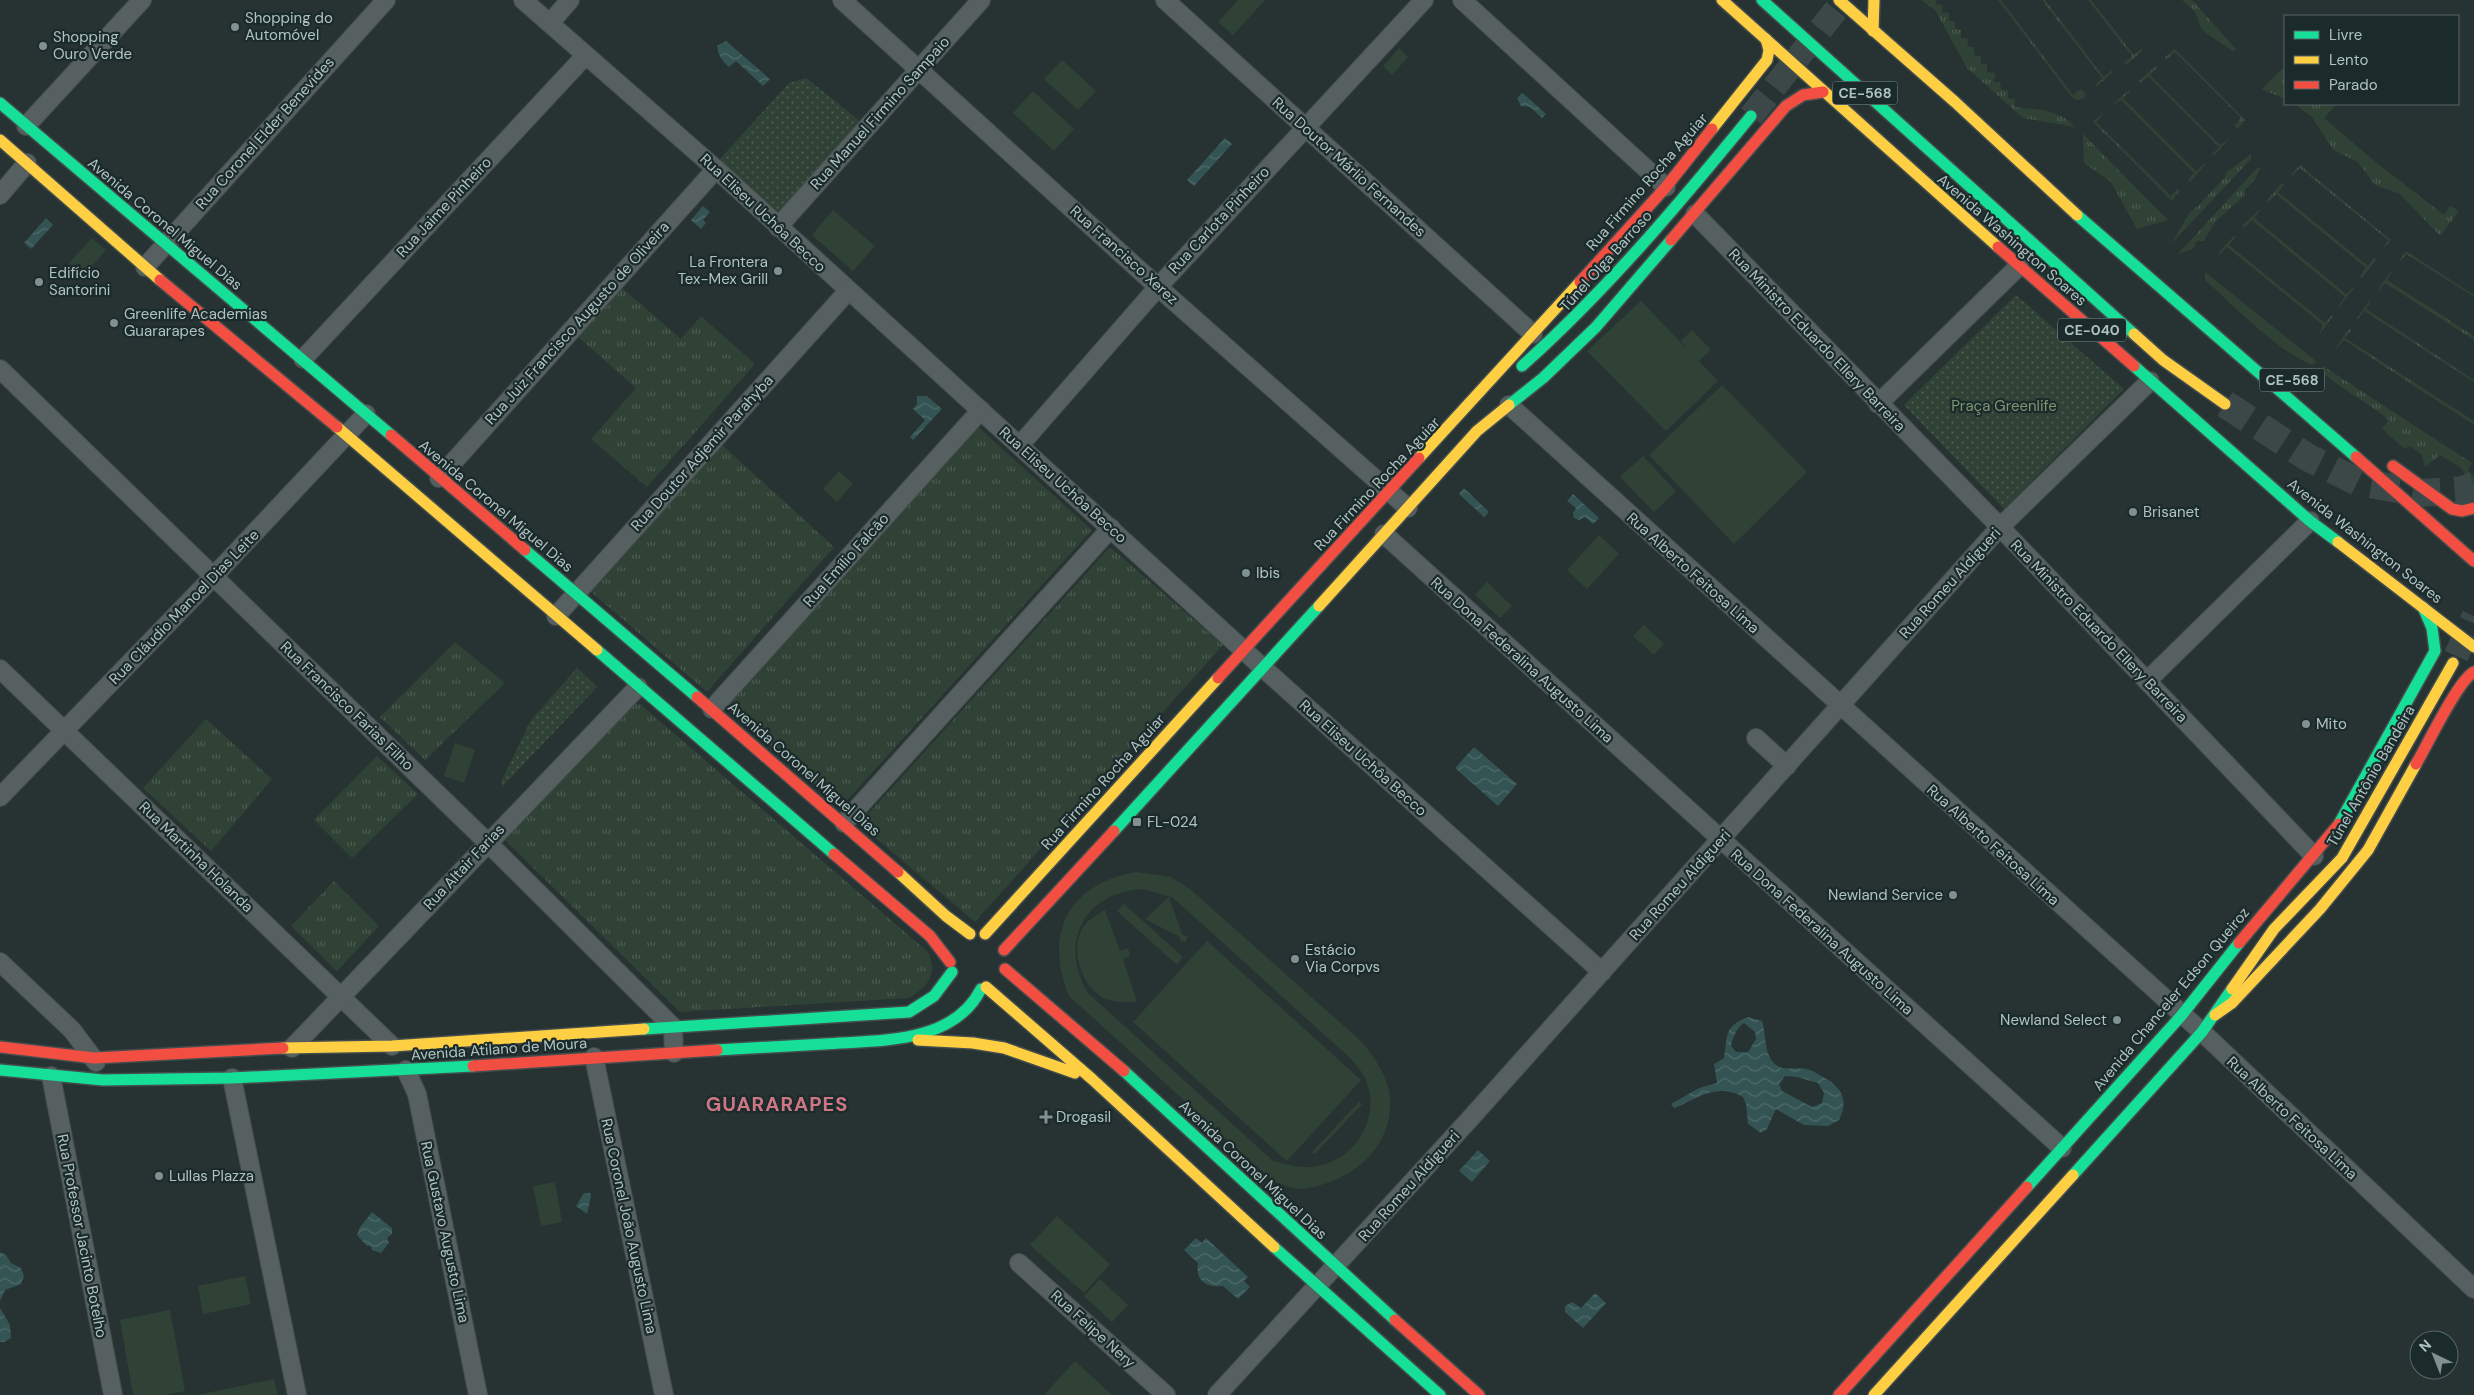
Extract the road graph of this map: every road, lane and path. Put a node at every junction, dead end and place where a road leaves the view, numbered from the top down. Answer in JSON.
{"nodes":[{"id":1,"x":142,"y":0,"type":"edge"},
{"id":2,"x":386,"y":0,"type":"edge"},
{"id":3,"x":523,"y":0,"type":"edge"},
{"id":4,"x":570,"y":0,"type":"edge"},
{"id":5,"x":842,"y":0,"type":"edge"},
{"id":6,"x":981,"y":0,"type":"edge"},
{"id":7,"x":1165,"y":0,"type":"edge"},
{"id":8,"x":1424,"y":0,"type":"edge"},
{"id":9,"x":1462,"y":0,"type":"edge"},
{"id":10,"x":1722,"y":0,"type":"edge"},
{"id":11,"x":1762,"y":0,"type":"edge"},
{"id":12,"x":1839,"y":0,"type":"edge"},
{"id":13,"x":1874,"y":0,"type":"edge"},
{"id":14,"x":550,"y":23,"type":"junction"},
{"id":15,"x":1873,"y":31,"type":"junction"},
{"id":16,"x":1766,"y":39,"type":"junction"},
{"id":17,"x":586,"y":55,"type":"junction"},
{"id":18,"x":919,"y":70,"type":"junction"},
{"id":19,"x":1823,"y":92,"type":"junction"},
{"id":20,"x":0,"y":103,"type":"edge"},
{"id":21,"x":1751,"y":116,"type":"tunnel mouth"},
{"id":22,"x":26,"y":126,"type":"junction"},
{"id":23,"x":1305,"y":127,"type":"junction"},
{"id":24,"x":0,"y":140,"type":"edge"},
{"id":25,"x":27,"y":164,"type":"junction"},
{"id":26,"x":716,"y":169,"type":"junction"},
{"id":27,"x":1666,"y":187,"type":"junction"},
{"id":28,"x":0,"y":195,"type":"edge"},
{"id":29,"x":1695,"y":214,"type":"junction"},
{"id":30,"x":778,"y":227,"type":"junction"},
{"id":31,"x":165,"y":244,"type":"junction"},
{"id":32,"x":2110,"y":245,"type":"junction"},
{"id":33,"x":2019,"y":266,"type":"junction"},
{"id":34,"x":145,"y":267,"type":"junction"},
{"id":35,"x":1158,"y":287,"type":"junction"},
{"id":36,"x":848,"y":291,"type":"junction"},
{"id":37,"x":2185,"y":294,"type":"dead end"},
{"id":38,"x":223,"y":313,"type":"junction"},
{"id":39,"x":1533,"y":334,"type":"junction"},
{"id":40,"x":303,"y":359,"type":"junction"},
{"id":41,"x":0,"y":369,"type":"edge"},
{"id":42,"x":2150,"y":381,"type":"junction"},
{"id":43,"x":1878,"y":404,"type":"junction"},
{"id":44,"x":2225,"y":404,"type":"tunnel mouth"},
{"id":45,"x":1509,"y":405,"type":"junction"},
{"id":46,"x":1467,"y":408,"type":"junction"},
{"id":47,"x":981,"y":410,"type":"junction"},
{"id":48,"x":366,"y":414,"type":"junction"},
{"id":49,"x":347,"y":434,"type":"junction"},
{"id":50,"x":1020,"y":445,"type":"junction"},
{"id":51,"x":2387,"y":460,"type":"dead end"},
{"id":52,"x":439,"y":478,"type":"junction"},
{"id":53,"x":1390,"y":492,"type":"junction"},
{"id":54,"x":1408,"y":508,"type":"junction"},
{"id":55,"x":2474,"y":508,"type":"edge"},
{"id":56,"x":2310,"y":521,"type":"junction"},
{"id":57,"x":2000,"y":527,"type":"junction"},
{"id":58,"x":1111,"y":528,"type":"junction"},
{"id":59,"x":1384,"y":534,"type":"junction"},
{"id":60,"x":2474,"y":561,"type":"edge"},
{"id":61,"x":213,"y":577,"type":"junction"},
{"id":62,"x":576,"y":593,"type":"junction"},
{"id":63,"x":2423,"y":607,"type":"junction"},
{"id":64,"x":556,"y":616,"type":"junction"},
{"id":65,"x":2474,"y":647,"type":"edge"},
{"id":66,"x":1245,"y":649,"type":"junction"},
{"id":67,"x":2453,"y":663,"type":"tunnel mouth"},
{"id":68,"x":1262,"y":667,"type":"junction"},
{"id":69,"x":0,"y":669,"type":"edge"},
{"id":70,"x":2474,"y":672,"type":"edge"},
{"id":71,"x":2147,"y":681,"type":"junction"},
{"id":72,"x":638,"y":687,"type":"junction"},
{"id":73,"x":1840,"y":707,"type":"junction"},
{"id":74,"x":712,"y":709,"type":"junction"},
{"id":75,"x":65,"y":730,"type":"junction"},
{"id":76,"x":1756,"y":738,"type":"dead end"},
{"id":77,"x":1787,"y":766,"type":"junction"},
{"id":78,"x":0,"y":797,"type":"edge"},
{"id":79,"x":844,"y":823,"type":"junction"},
{"id":80,"x":1720,"y":840,"type":"junction"},
{"id":81,"x":487,"y":842,"type":"junction"},
{"id":82,"x":2314,"y":856,"type":"junction"},
{"id":83,"x":985,"y":934,"type":"junction"},
{"id":84,"x":962,"y":939,"type":"junction"},
{"id":85,"x":1004,"y":950,"type":"junction"},
{"id":86,"x":0,"y":962,"type":"edge"},
{"id":87,"x":1005,"y":969,"type":"junction"},
{"id":88,"x":954,"y":971,"type":"junction"},
{"id":89,"x":1602,"y":972,"type":"junction"},
{"id":90,"x":969,"y":988,"type":"dead end"},
{"id":91,"x":984,"y":988,"type":"junction"},
{"id":92,"x":342,"y":998,"type":"junction"},
{"id":93,"x":2215,"y":1015,"type":"junction"},
{"id":94,"x":2181,"y":1016,"type":"junction"},
{"id":95,"x":673,"y":1027,"type":"junction"},
{"id":96,"x":2202,"y":1032,"type":"junction"},
{"id":97,"x":900,"y":1039,"type":"junction"},
{"id":98,"x":392,"y":1046,"type":"junction"},
{"id":99,"x":0,"y":1047,"type":"edge"},
{"id":100,"x":292,"y":1048,"type":"junction"},
{"id":101,"x":674,"y":1053,"type":"junction"},
{"id":102,"x":594,"y":1057,"type":"junction"},
{"id":103,"x":94,"y":1058,"type":"junction"},
{"id":104,"x":0,"y":1070,"type":"edge"},
{"id":105,"x":406,"y":1070,"type":"junction"},
{"id":106,"x":51,"y":1076,"type":"junction"},
{"id":107,"x":232,"y":1078,"type":"junction"},
{"id":108,"x":1092,"y":1079,"type":"junction"},
{"id":109,"x":103,"y":1080,"type":"junction"},
{"id":110,"x":2062,"y":1148,"type":"junction"},
{"id":111,"x":1019,"y":1263,"type":"dead end"},
{"id":112,"x":1335,"y":1267,"type":"junction"},
{"id":113,"x":1318,"y":1287,"type":"junction"},
{"id":114,"x":2474,"y":1289,"type":"edge"},
{"id":115,"x":1924,"y":1302,"type":"junction"},
{"id":116,"x":1898,"y":1369,"type":"junction"},
{"id":117,"x":113,"y":1395,"type":"edge"},
{"id":118,"x":297,"y":1395,"type":"edge"},
{"id":119,"x":478,"y":1395,"type":"edge"},
{"id":120,"x":664,"y":1395,"type":"edge"},
{"id":121,"x":1166,"y":1395,"type":"edge"},
{"id":122,"x":1217,"y":1395,"type":"edge"},
{"id":123,"x":1440,"y":1395,"type":"edge"},
{"id":124,"x":1479,"y":1395,"type":"edge"},
{"id":125,"x":1839,"y":1395,"type":"edge"},
{"id":126,"x":1874,"y":1395,"type":"edge"}],
"edges":[{"from":1,"to":22,"type":"street"},
{"from":2,"to":31,"type":"street","name":"Rua Coronel Elder Benevides"},
{"from":3,"to":14,"type":"street","name":"Rua Eliseu Uchôa Becco"},
{"from":4,"to":14,"type":"street"},
{"from":5,"to":18,"type":"street","name":"Rua Francisco Xerez"},
{"from":6,"to":18,"type":"street","name":"Rua Manuel Firmino Sampaio"},
{"from":7,"to":23,"type":"street","name":"Rua Doutor Márlio Fernandes"},
{"from":8,"to":23,"type":"street","name":"Rua Carlota Pinheiro"},
{"from":9,"to":27,"type":"street"},
{"from":10,"to":16,"type":"main road","name":"Avenida Washington Soares","number":"CE-040"},
{"from":11,"to":44,"type":"main road","number":"CE-568"},
{"from":12,"to":15,"type":"main road"},
{"from":13,"to":15,"type":"main road"},
{"from":14,"to":17,"type":"street","name":"Rua Eliseu Uchôa Becco"},
{"from":15,"to":32,"type":"main road"},
{"from":16,"to":19,"type":"main road","name":"Avenida Washington Soares","number":"CE-040"},
{"from":16,"to":27,"type":"main road","name":"Rua Firmino Rocha Aguiar"},
{"from":17,"to":26,"type":"street","name":"Rua Eliseu Uchôa Becco"},
{"from":17,"to":40,"type":"street","name":"Rua Jaime Pinheiro"},
{"from":18,"to":30,"type":"street","name":"Rua Manuel Firmino Sampaio"},
{"from":18,"to":35,"type":"street","name":"Rua Francisco Xerez"},
{"from":19,"to":29,"type":"main road"},
{"from":19,"to":33,"type":"main road","name":"Avenida Washington Soares","number":"CE-040"},
{"from":20,"to":22,"type":"main road","name":"Avenida Coronel Miguel Dias"},
{"from":21,"to":46,"type":"main road","name":"Túnel Olga Barroso"},
{"from":22,"to":31,"type":"main road","name":"Avenida Coronel Miguel Dias"},
{"from":23,"to":35,"type":"street","name":"Rua Carlota Pinheiro"},
{"from":23,"to":39,"type":"street","name":"Rua Doutor Márlio Fernandes"},
{"from":24,"to":25,"type":"main road","name":"Avenida Coronel Miguel Dias"},
{"from":25,"to":28,"type":"street"},
{"from":25,"to":34,"type":"main road","name":"Avenida Coronel Miguel Dias"},
{"from":26,"to":30,"type":"street","name":"Rua Eliseu Uchôa Becco"},
{"from":26,"to":52,"type":"street","name":"Rua Juiz Francisco Augusto de Oliveira"},
{"from":27,"to":39,"type":"main road","name":"Rua Firmino Rocha Aguiar"},
{"from":29,"to":43,"type":"street","name":"Rua Ministro Eduardo Ellery Barreira"},
{"from":29,"to":45,"type":"main road"},
{"from":30,"to":36,"type":"street","name":"Rua Eliseu Uchôa Becco"},
{"from":31,"to":34,"type":"street","name":"Rua Coronel Elder Benevides"},
{"from":31,"to":38,"type":"main road","name":"Avenida Coronel Miguel Dias"},
{"from":32,"to":37,"type":"main road"},
{"from":32,"to":60,"type":"main road"},
{"from":33,"to":42,"type":"main road","name":"Avenida Washington Soares","number":"CE-040"},
{"from":33,"to":43,"type":"street"},
{"from":34,"to":38,"type":"main road","name":"Avenida Coronel Miguel Dias"},
{"from":35,"to":50,"type":"street","name":"Rua Carlota Pinheiro"},
{"from":35,"to":53,"type":"street","name":"Rua Francisco Xerez"},
{"from":36,"to":47,"type":"street","name":"Rua Eliseu Uchôa Becco"},
{"from":36,"to":62,"type":"street","name":"Rua Doutor Adjemir Parahyba"},
{"from":38,"to":40,"type":"main road","name":"Avenida Coronel Miguel Dias"},
{"from":38,"to":49,"type":"main road","name":"Avenida Coronel Miguel Dias"},
{"from":39,"to":46,"type":"main road","name":"Rua Firmino Rocha Aguiar"},
{"from":40,"to":48,"type":"main road","name":"Avenida Coronel Miguel Dias"},
{"from":41,"to":61,"type":"street","name":"Rua Francisco Farias Filho"},
{"from":42,"to":56,"type":"main road","name":"Avenida Washington Soares","number":"CE-040"},
{"from":42,"to":57,"type":"street","name":"Rua Romeu Aldigueri"},
{"from":43,"to":57,"type":"street","name":"Rua Ministro Eduardo Ellery Barreira"},
{"from":45,"to":54,"type":"main road"},
{"from":45,"to":73,"type":"street","name":"Rua Alberto Feitosa Lima"},
{"from":46,"to":53,"type":"main road","name":"Rua Firmino Rocha Aguiar"},
{"from":47,"to":50,"type":"street","name":"Rua Eliseu Uchôa Becco"},
{"from":47,"to":74,"type":"street","name":"Rua Emílio Falcão"},
{"from":48,"to":49,"type":"street","name":"Rua Cláudio Manoel Dias Leite"},
{"from":48,"to":52,"type":"main road","name":"Avenida Coronel Miguel Dias"},
{"from":49,"to":61,"type":"street","name":"Rua Cláudio Manoel Dias Leite"},
{"from":49,"to":64,"type":"main road","name":"Avenida Coronel Miguel Dias"},
{"from":50,"to":58,"type":"street","name":"Rua Eliseu Uchôa Becco"},
{"from":51,"to":55,"type":"main road"},
{"from":52,"to":62,"type":"main road","name":"Avenida Coronel Miguel Dias"},
{"from":53,"to":54,"type":"street","name":"Rua Francisco Xerez"},
{"from":53,"to":66,"type":"main road","name":"Rua Firmino Rocha Aguiar"},
{"from":54,"to":59,"type":"main road"},
{"from":56,"to":63,"type":"main road","name":"Avenida Washington Soares","number":"CE-040"},
{"from":56,"to":71,"type":"street"},
{"from":57,"to":71,"type":"street","name":"Rua Ministro Eduardo Ellery Barreira"},
{"from":57,"to":73,"type":"street","name":"Rua Romeu Aldigueri"},
{"from":58,"to":66,"type":"street","name":"Rua Eliseu Uchôa Becco"},
{"from":58,"to":79,"type":"street"},
{"from":59,"to":68,"type":"main road"},
{"from":59,"to":80,"type":"street","name":"Rua Dona Federalina Augusto Lima"},
{"from":61,"to":75,"type":"street","name":"Rua Cláudio Manoel Dias Leite"},
{"from":61,"to":81,"type":"street","name":"Rua Francisco Farias Filho"},
{"from":62,"to":64,"type":"street","name":"Rua Doutor Adjemir Parahyba"},
{"from":62,"to":74,"type":"main road","name":"Avenida Coronel Miguel Dias"},
{"from":63,"to":65,"type":"main road","name":"Avenida Washington Soares","number":"CE-040"},
{"from":63,"to":82,"type":"main road","name":"Avenida Chanceler Edson Queiroz"},
{"from":64,"to":72,"type":"main road","name":"Avenida Coronel Miguel Dias"},
{"from":66,"to":68,"type":"street","name":"Rua Eliseu Uchôa Becco"},
{"from":66,"to":83,"type":"main road","name":"Rua Firmino Rocha Aguiar"},
{"from":67,"to":93,"type":"main road","name":"Túnel Antônio Bandeira"},
{"from":68,"to":85,"type":"main road"},
{"from":68,"to":89,"type":"street","name":"Rua Eliseu Uchôa Becco"},
{"from":69,"to":75,"type":"street","name":"Rua Martinha Holanda"},
{"from":70,"to":93,"type":"main road"},
{"from":71,"to":82,"type":"street","name":"Rua Ministro Eduardo Ellery Barreira"},
{"from":72,"to":81,"type":"street","name":"Rua Altair Farias"},
{"from":72,"to":88,"type":"main road","name":"Avenida Coronel Miguel Dias"},
{"from":73,"to":77,"type":"street","name":"Rua Romeu Aldigueri"},
{"from":73,"to":94,"type":"street","name":"Rua Alberto Feitosa Lima"},
{"from":74,"to":79,"type":"main road","name":"Avenida Coronel Miguel Dias"},
{"from":75,"to":78,"type":"street","name":"Rua Cláudio Manoel Dias Leite"},
{"from":75,"to":92,"type":"street","name":"Rua Martinha Holanda"},
{"from":76,"to":77,"type":"street"},
{"from":77,"to":80,"type":"street","name":"Rua Romeu Aldigueri"},
{"from":79,"to":84,"type":"main road","name":"Avenida Coronel Miguel Dias"},
{"from":80,"to":89,"type":"street","name":"Rua Romeu Aldigueri"},
{"from":80,"to":110,"type":"street","name":"Rua Dona Federalina Augusto Lima"},
{"from":81,"to":92,"type":"street","name":"Rua Altair Farias"},
{"from":81,"to":95,"type":"street","name":"Rua Francisco Farias Filho"},
{"from":82,"to":94,"type":"main road","name":"Avenida Chanceler Edson Queiroz"},
{"from":83,"to":84,"type":"main road"},
{"from":83,"to":85,"type":"main road"},
{"from":84,"to":88,"type":"main road","name":"Avenida Atilano de Moura"},
{"from":85,"to":87,"type":"main road"},
{"from":86,"to":103,"type":"street"},
{"from":87,"to":91,"type":"main road","name":"Avenida Atilano de Moura"},
{"from":87,"to":112,"type":"main road","name":"Avenida Coronel Miguel Dias"},
{"from":88,"to":95,"type":"main road","name":"Avenida Atilano de Moura"},
{"from":89,"to":112,"type":"street","name":"Rua Romeu Aldigueri"},
{"from":90,"to":91,"type":"main road"},
{"from":91,"to":97,"type":"main road","name":"Avenida Atilano de Moura"},
{"from":91,"to":108,"type":"main road"},
{"from":92,"to":98,"type":"street","name":"Rua Martinha Holanda"},
{"from":92,"to":100,"type":"street","name":"Rua Altair Farias"},
{"from":93,"to":96,"type":"main road"},
{"from":94,"to":96,"type":"street","name":"Rua Alberto Feitosa Lima"},
{"from":94,"to":110,"type":"main road","name":"Avenida Chanceler Edson Queiroz"},
{"from":95,"to":98,"type":"main road","name":"Avenida Atilano de Moura"},
{"from":95,"to":101,"type":"street"},
{"from":96,"to":114,"type":"street","name":"Rua Alberto Feitosa Lima"},
{"from":96,"to":116,"type":"main road"},
{"from":97,"to":101,"type":"main road","name":"Avenida Atilano de Moura"},
{"from":97,"to":108,"type":"main road"},
{"from":98,"to":100,"type":"main road","name":"Avenida Atilano de Moura"},
{"from":99,"to":103,"type":"main road","name":"Avenida Atilano de Moura"},
{"from":100,"to":103,"type":"main road","name":"Avenida Atilano de Moura"},
{"from":101,"to":102,"type":"main road","name":"Avenida Atilano de Moura"},
{"from":102,"to":105,"type":"main road","name":"Avenida Atilano de Moura"},
{"from":102,"to":120,"type":"street","name":"Rua Coronel João Augusto Lima"},
{"from":103,"to":109,"type":"street"},
{"from":104,"to":106,"type":"main road","name":"Avenida Atilano de Moura"},
{"from":105,"to":107,"type":"main road","name":"Avenida Atilano de Moura"},
{"from":105,"to":119,"type":"street","name":"Rua Gustavo Augusto Lima"},
{"from":106,"to":109,"type":"main road","name":"Avenida Atilano de Moura"},
{"from":106,"to":117,"type":"street","name":"Rua Professor Jacinto Botelho"},
{"from":107,"to":109,"type":"main road","name":"Avenida Atilano de Moura"},
{"from":107,"to":118,"type":"street"},
{"from":108,"to":113,"type":"main road"},
{"from":110,"to":115,"type":"main road","name":"Avenida Chanceler Edson Queiroz"},
{"from":111,"to":121,"type":"street","name":"Rua Felipe Nery"},
{"from":112,"to":113,"type":"street","name":"Rua Romeu Aldigueri"},
{"from":112,"to":124,"type":"main road","name":"Avenida Coronel Miguel Dias"},
{"from":113,"to":122,"type":"street","name":"Rua Romeu Aldigueri"},
{"from":113,"to":123,"type":"main road"},
{"from":115,"to":116,"type":"main road"},
{"from":115,"to":125,"type":"main road","name":"Avenida Chanceler Edson Queiroz"},
{"from":116,"to":126,"type":"main road"}]}
